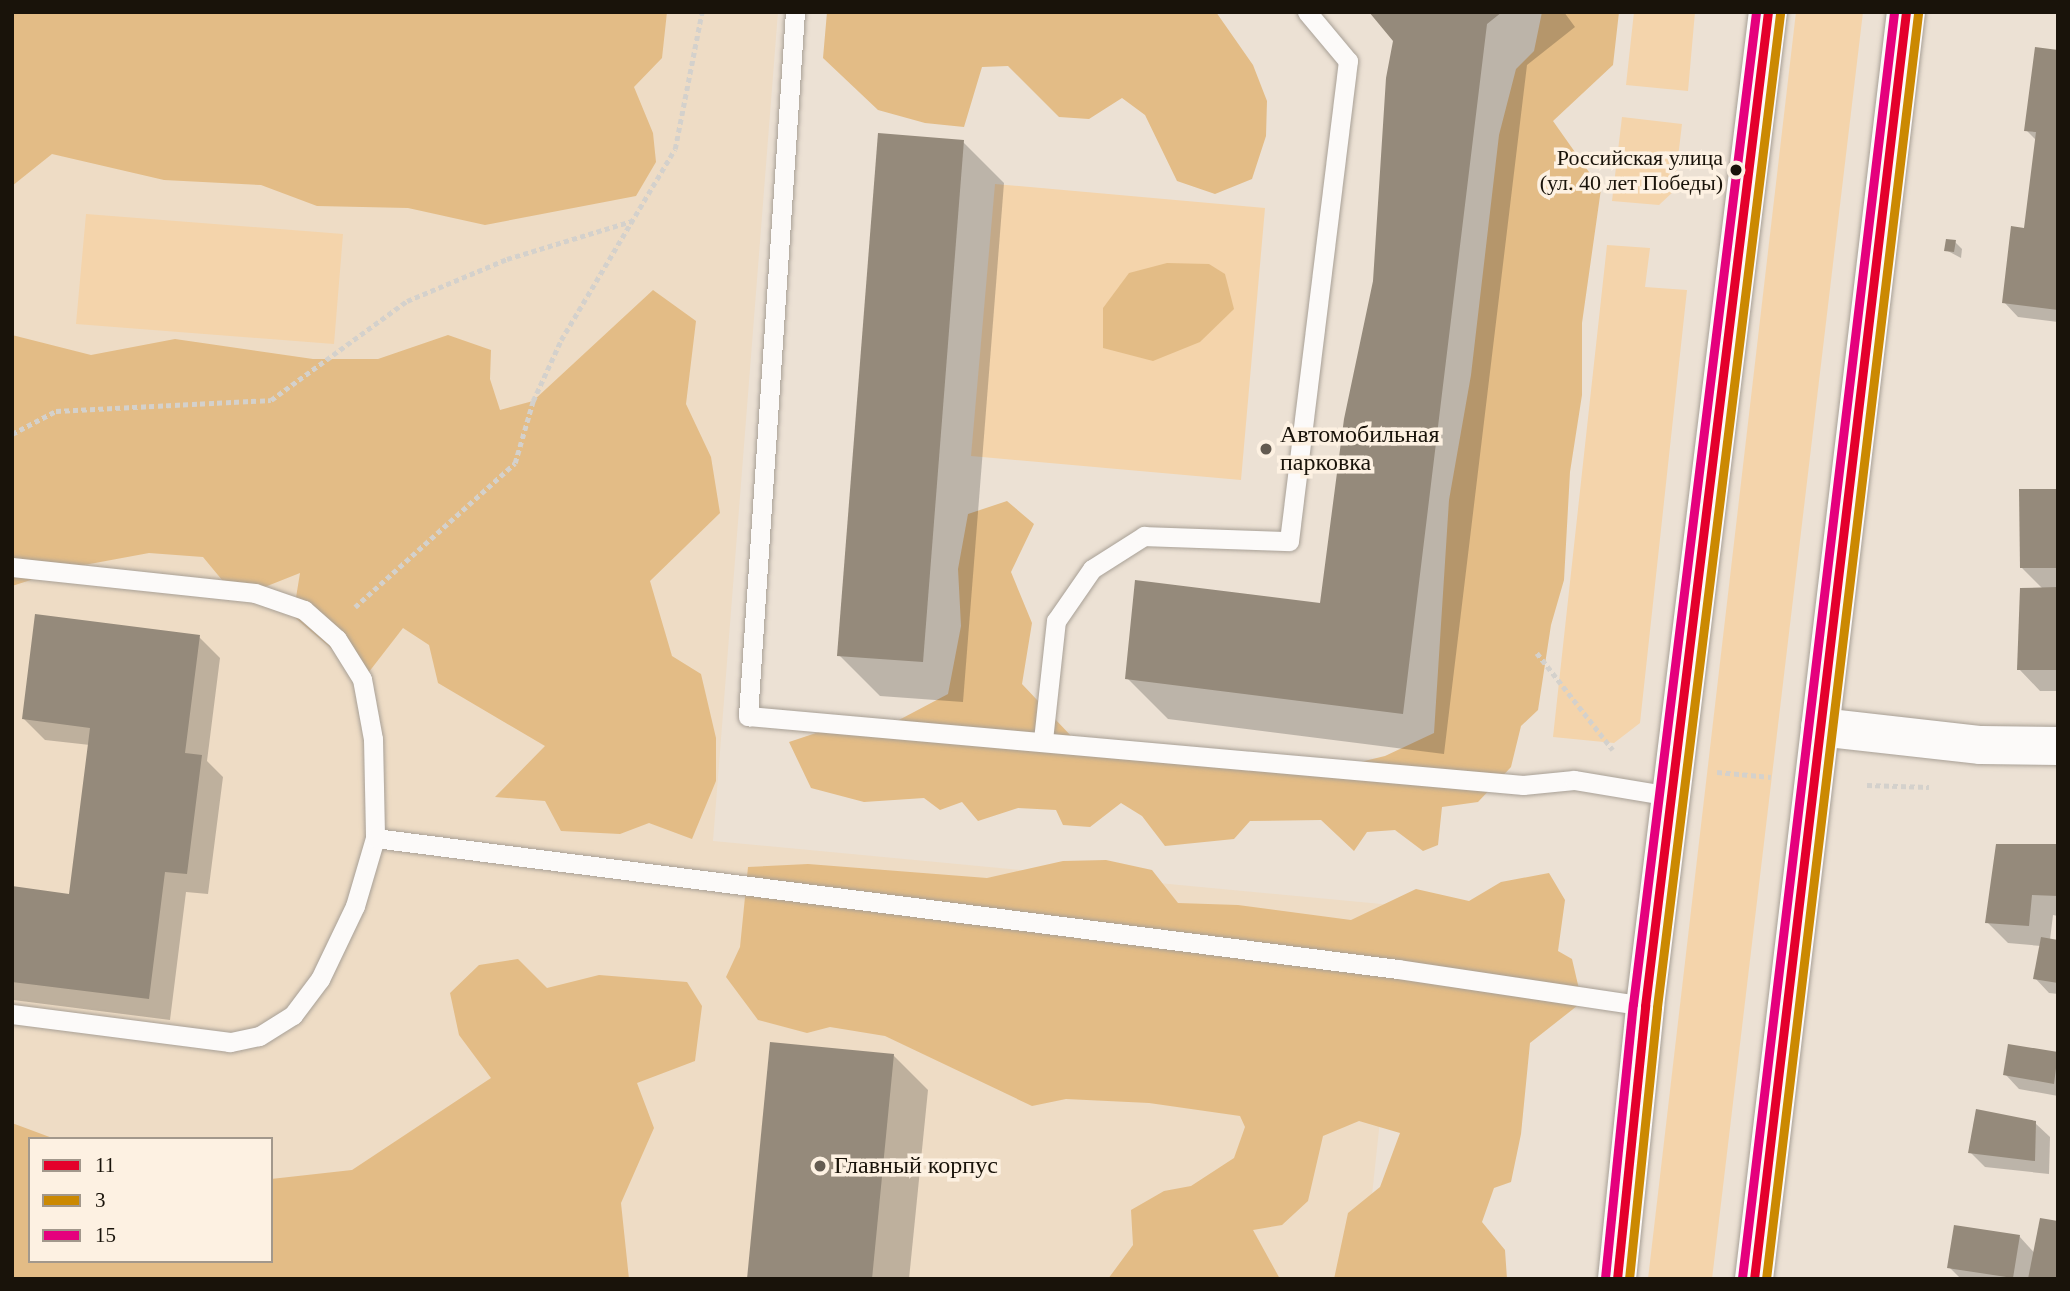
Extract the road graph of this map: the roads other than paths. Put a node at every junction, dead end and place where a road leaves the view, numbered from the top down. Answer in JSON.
{"nodes":[{"id":1,"x":795,"y":12,"type":"edge"},
{"id":2,"x":1307,"y":12,"type":"edge"},
{"id":3,"x":1769,"y":12,"type":"edge"},
{"id":4,"x":1906,"y":12,"type":"edge"},
{"id":5,"x":12,"y":566,"type":"edge"},
{"id":6,"x":1820,"y":727,"type":"junction"},
{"id":7,"x":1043,"y":740,"type":"junction"},
{"id":8,"x":2058,"y":746,"type":"edge"},
{"id":9,"x":1671,"y":796,"type":"junction"},
{"id":10,"x":375,"y":838,"type":"junction"},
{"id":11,"x":1645,"y":1006,"type":"junction"},
{"id":12,"x":12,"y":1014,"type":"edge"},
{"id":13,"x":1617,"y":1279,"type":"edge"},
{"id":14,"x":1754,"y":1279,"type":"edge"}],
"edges":[{"from":1,"to":7,"type":"lane"},
{"from":2,"to":7,"type":"lane"},
{"from":3,"to":9,"type":"main road"},
{"from":4,"to":6,"type":"main road"},
{"from":5,"to":10,"type":"lane"},
{"from":6,"to":8,"type":"main road"},
{"from":6,"to":14,"type":"main road"},
{"from":7,"to":9,"type":"lane"},
{"from":9,"to":11,"type":"main road"},
{"from":10,"to":11,"type":"lane"},
{"from":10,"to":12,"type":"lane"},
{"from":11,"to":13,"type":"main road"}]}
